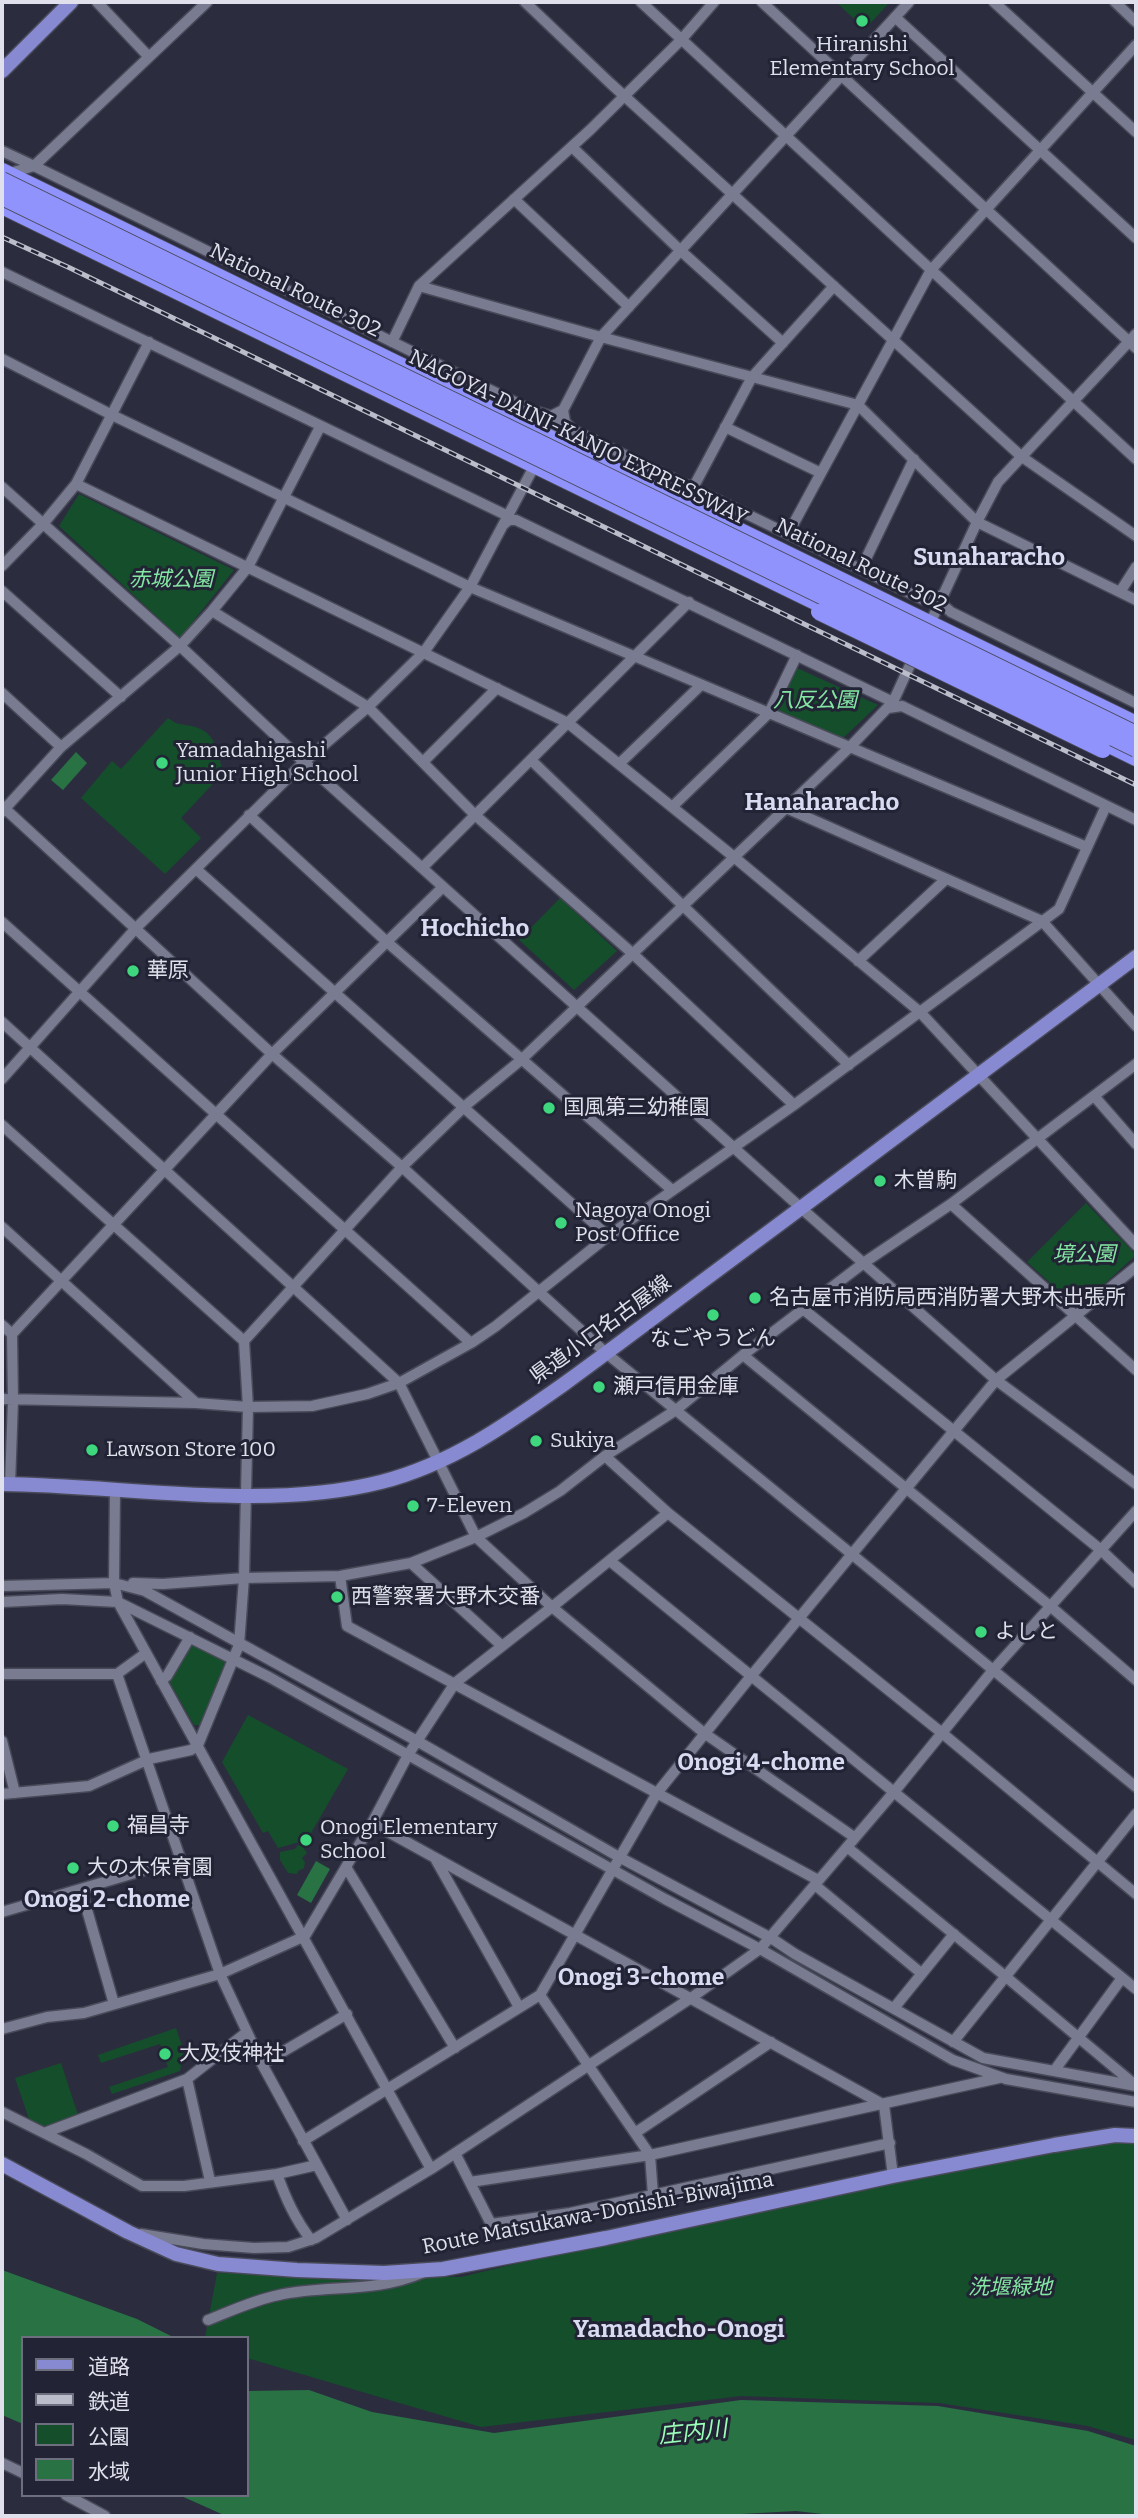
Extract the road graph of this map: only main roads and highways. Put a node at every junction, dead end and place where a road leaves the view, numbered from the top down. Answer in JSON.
{"nodes":[{"id":1,"x":71,"y":2,"type":"edge"},
{"id":2,"x":2,"y":71,"type":"edge"},
{"id":3,"x":4,"y":175,"type":"edge"},
{"id":4,"x":2,"y":197,"type":"edge"},
{"id":5,"x":2,"y":206,"type":"edge"},
{"id":6,"x":2,"y":211,"type":"edge"},
{"id":7,"x":371,"y":387,"type":"junction"},
{"id":8,"x":650,"y":522,"type":"junction"},
{"id":9,"x":1136,"y":724,"type":"edge"},
{"id":10,"x":1136,"y":734,"type":"edge"},
{"id":11,"x":1136,"y":750,"type":"edge"},
{"id":12,"x":1136,"y":758,"type":"edge"},
{"id":13,"x":1136,"y":764,"type":"edge"},
{"id":14,"x":1136,"y":957,"type":"edge"},
{"id":15,"x":6,"y":1484,"type":"edge"},
{"id":16,"x":1136,"y":2136,"type":"edge"},
{"id":17,"x":2,"y":2164,"type":"edge"}],
"edges":[{"from":1,"to":2,"type":"main road"},
{"from":3,"to":9,"type":"highway","name":"National Route 302"},
{"from":3,"to":10,"type":"highway","name":"NAGOYA-DAINI-KANJO EXPRESSWAY","bridge":true},
{"from":4,"to":11,"type":"highway","name":"NAGOYA-DAINI-KANJO EXPRESSWAY","bridge":true},
{"from":5,"to":7,"type":"highway"},
{"from":6,"to":7,"type":"highway"},
{"from":7,"to":8,"type":"highway"},
{"from":8,"to":12,"type":"highway"},
{"from":8,"to":13,"type":"highway","bridge":true},
{"from":14,"to":15,"type":"main road","name":"県道小口名古屋線"},
{"from":16,"to":17,"type":"main road","name":"Route Matsukawa-Donishi-Biwajima"}]}
